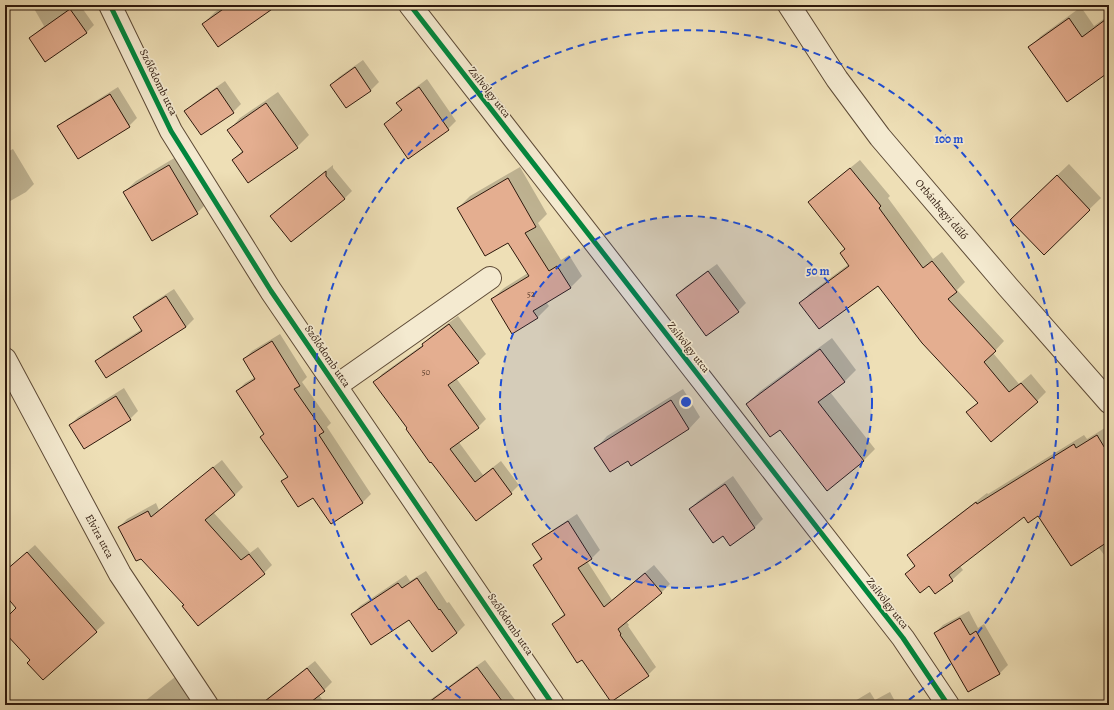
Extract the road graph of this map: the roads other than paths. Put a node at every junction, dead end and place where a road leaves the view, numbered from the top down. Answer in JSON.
{"nodes":[{"id":1,"x":110,"y":5,"type":"edge"},
{"id":2,"x":410,"y":5,"type":"edge"},
{"id":3,"x":789,"y":5,"type":"edge"},
{"id":4,"x":490,"y":278,"type":"dead end"},
{"id":5,"x":5,"y":359,"type":"edge"},
{"id":6,"x":336,"y":386,"type":"junction"},
{"id":7,"x":1109,"y":402,"type":"edge"},
{"id":8,"x":208,"y":705,"type":"edge"},
{"id":9,"x":553,"y":705,"type":"edge"},
{"id":10,"x":948,"y":705,"type":"edge"}],
"edges":[{"from":1,"to":6,"type":"street","name":"Szőlődomb utca"},
{"from":2,"to":10,"type":"street","name":"Zsilvölgy utca"},
{"from":3,"to":7,"type":"street","name":"Orbánhegyi dűlő"},
{"from":4,"to":6,"type":"street"},
{"from":5,"to":8,"type":"street","name":"Elvira utca"},
{"from":6,"to":9,"type":"street","name":"Szőlődomb utca"}]}
